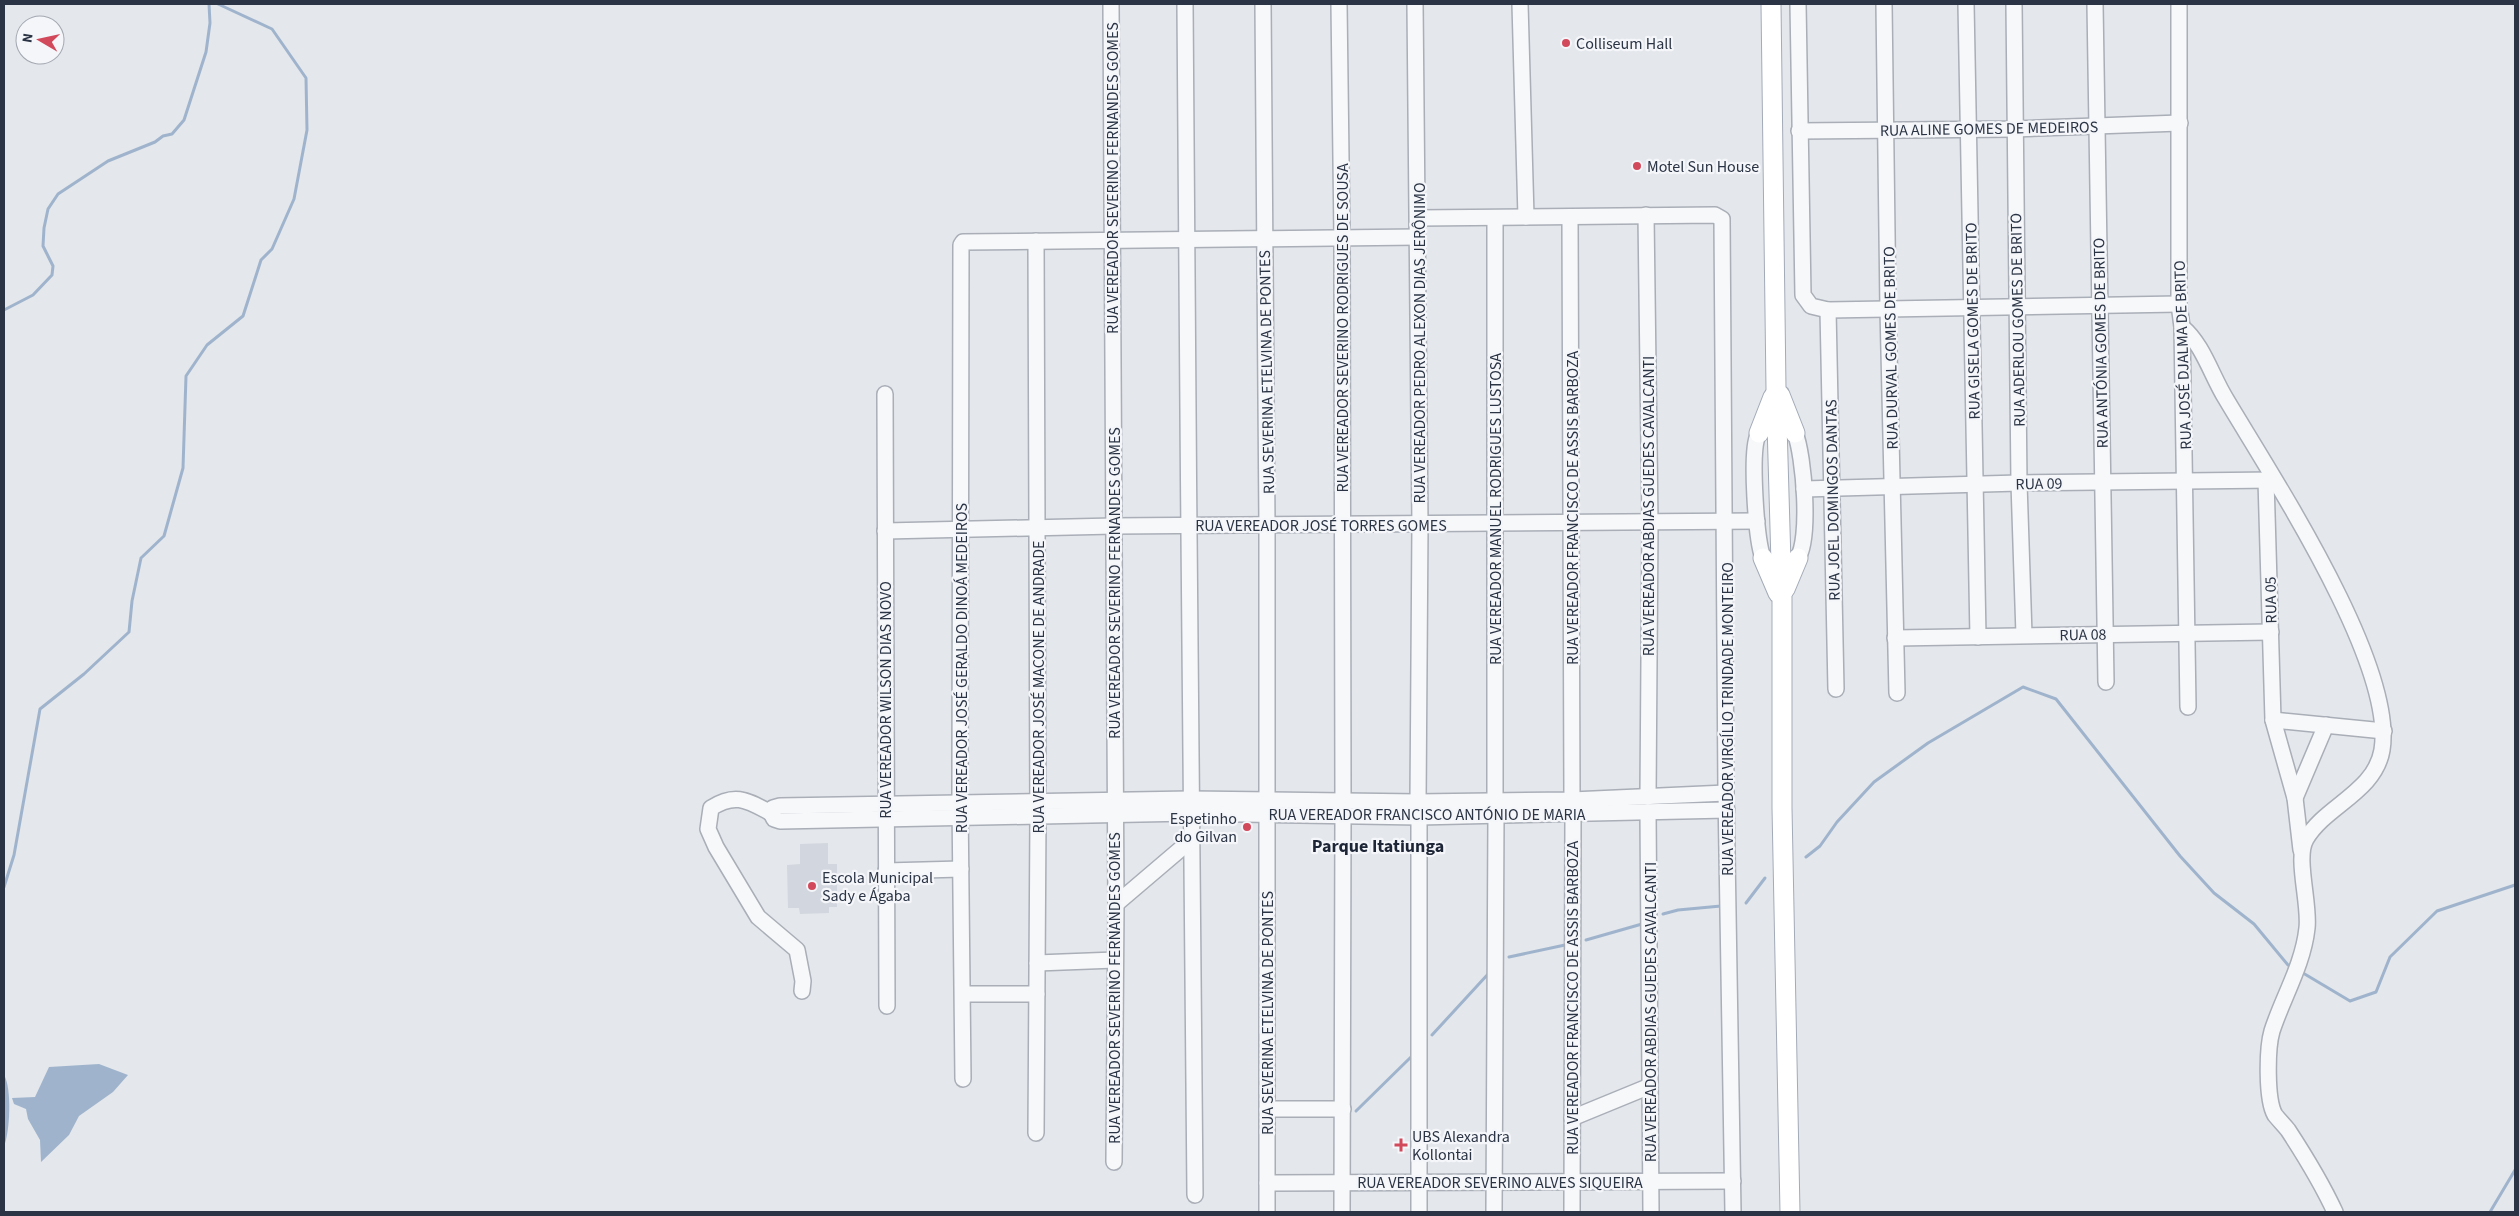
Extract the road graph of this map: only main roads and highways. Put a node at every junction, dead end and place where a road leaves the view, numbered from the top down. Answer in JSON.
{"nodes":[{"id":1,"x":1771,"y":4,"type":"edge"},
{"id":2,"x":1776,"y":387,"type":"junction"},
{"id":3,"x":1759,"y":433,"type":"road end"},
{"id":4,"x":1795,"y":433,"type":"road end"},
{"id":5,"x":1763,"y":558,"type":"road end"},
{"id":6,"x":1782,"y":600,"type":"junction"},
{"id":7,"x":1790,"y":1212,"type":"edge"}],
"edges":[{"from":1,"to":2,"type":"main road"},
{"from":2,"to":3,"type":"main road"},
{"from":2,"to":4,"type":"main road"},
{"from":2,"to":6,"type":"main road"},
{"from":5,"to":6,"type":"main road"},
{"from":6,"to":7,"type":"main road"}]}
